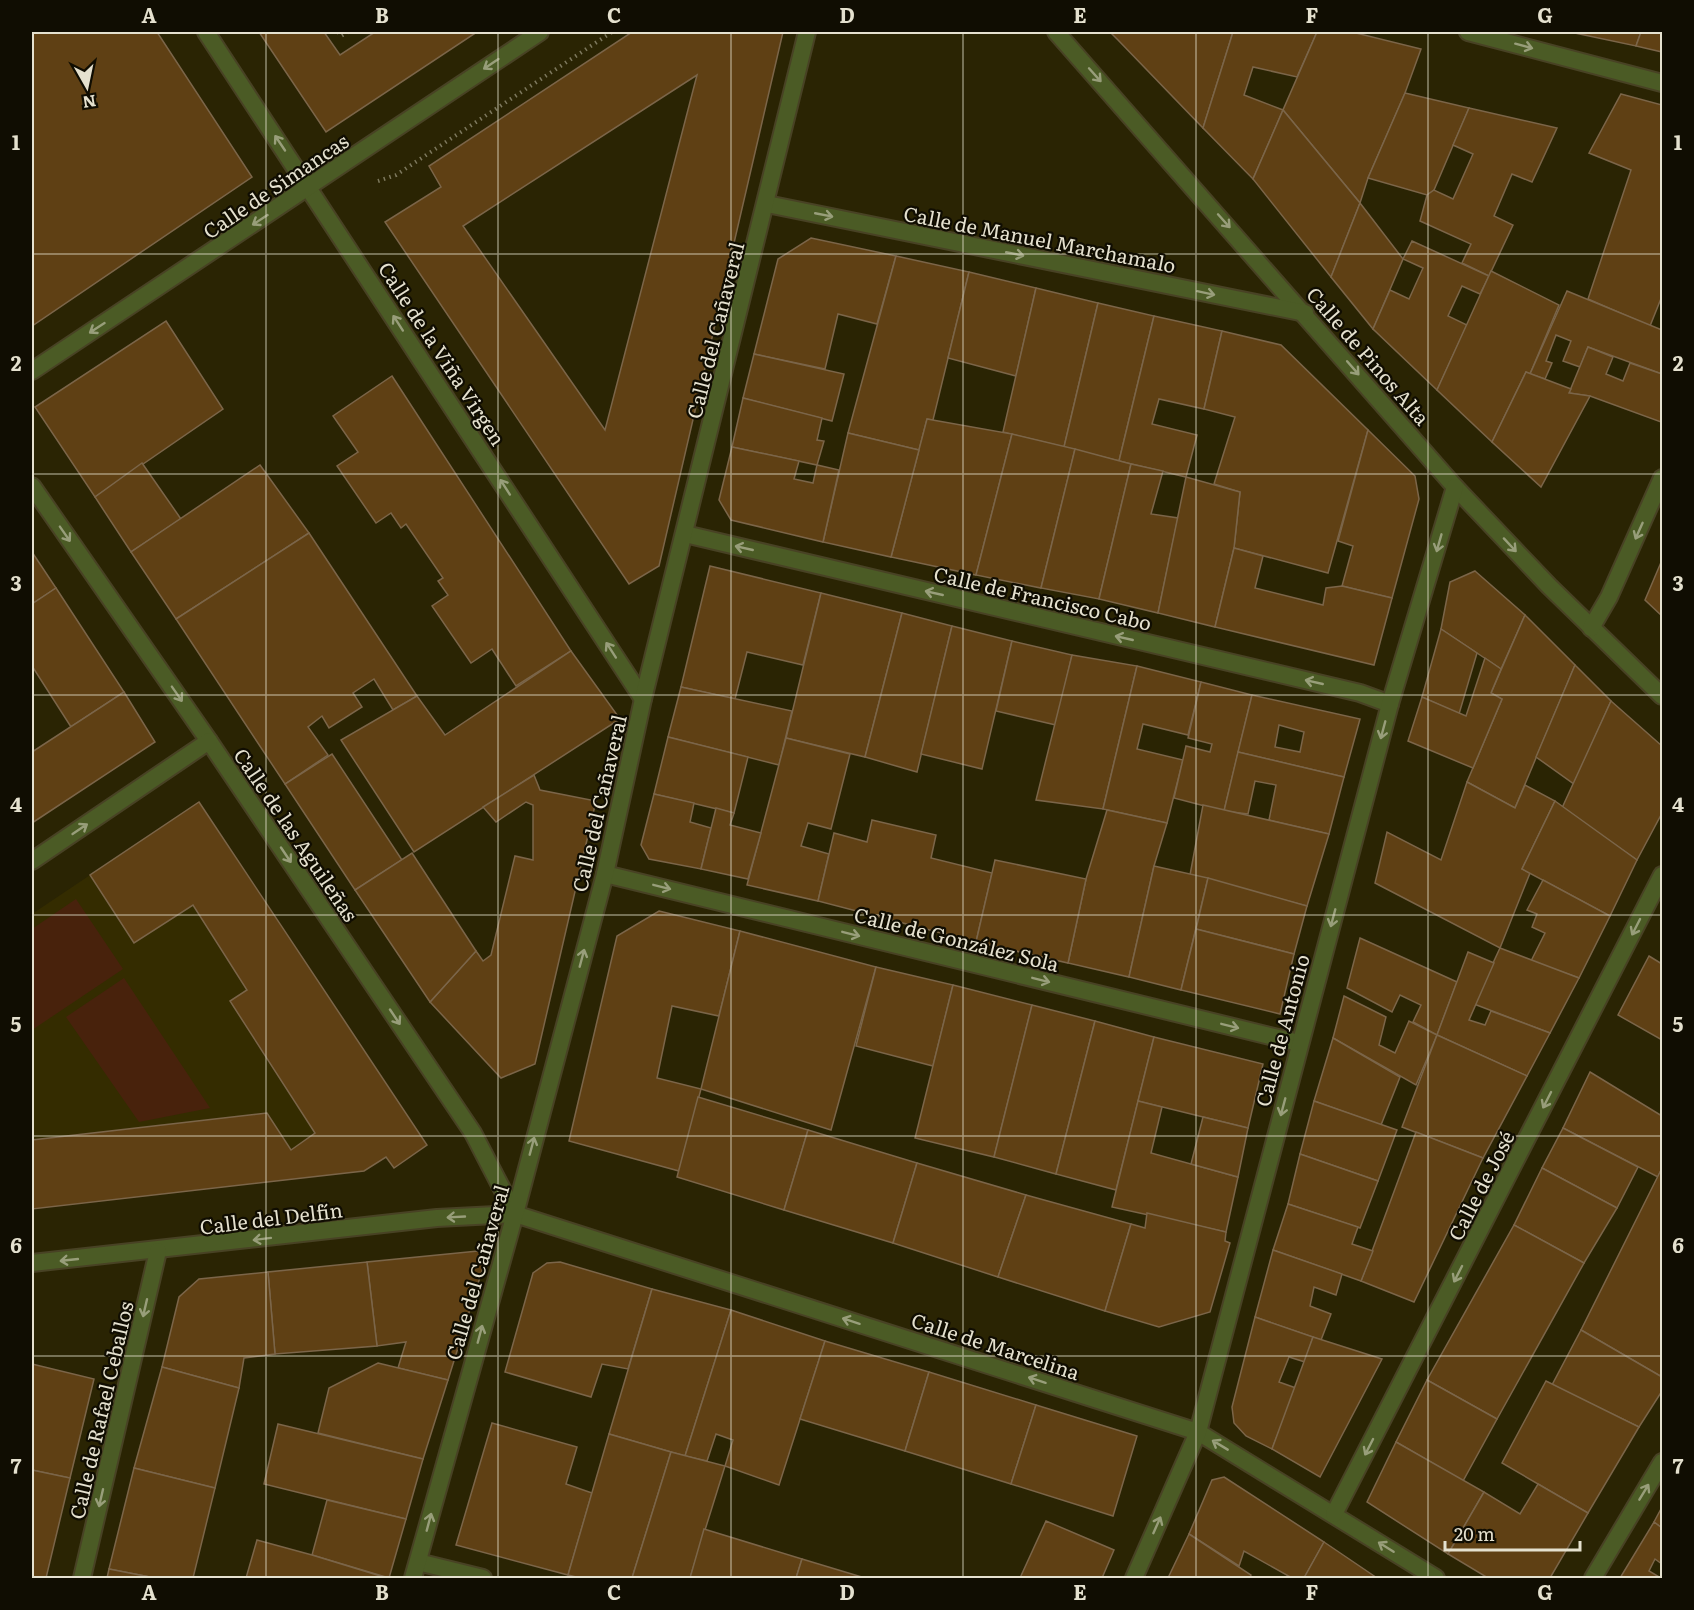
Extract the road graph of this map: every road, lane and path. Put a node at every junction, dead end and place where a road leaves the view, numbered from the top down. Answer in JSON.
{"nodes":[{"id":1,"x":206,"y":32,"type":"edge"},
{"id":2,"x":338,"y":32,"type":"edge"},
{"id":3,"x":348,"y":32,"type":"edge"},
{"id":4,"x":540,"y":32,"type":"edge"},
{"id":5,"x":612,"y":32,"type":"edge"},
{"id":6,"x":807,"y":32,"type":"edge"},
{"id":7,"x":1056,"y":32,"type":"edge"},
{"id":8,"x":1468,"y":32,"type":"edge"},
{"id":9,"x":1662,"y":83,"type":"edge"},
{"id":10,"x":371,"y":183,"type":"dead end"},
{"id":11,"x":310,"y":188,"type":"junction"},
{"id":12,"x":767,"y":204,"type":"junction"},
{"id":13,"x":1305,"y":313,"type":"junction"},
{"id":14,"x":32,"y":371,"type":"edge"},
{"id":15,"x":1662,"y":478,"type":"edge"},
{"id":16,"x":32,"y":486,"type":"edge"},
{"id":17,"x":1455,"y":487,"type":"junction"},
{"id":18,"x":685,"y":534,"type":"junction"},
{"id":19,"x":1591,"y":628,"type":"junction"},
{"id":20,"x":1662,"y":696,"type":"edge"},
{"id":21,"x":643,"y":699,"type":"junction"},
{"id":22,"x":1390,"y":704,"type":"junction"},
{"id":23,"x":209,"y":741,"type":"junction"},
{"id":24,"x":32,"y":861,"type":"edge"},
{"id":25,"x":605,"y":874,"type":"junction"},
{"id":26,"x":1662,"y":874,"type":"edge"},
{"id":27,"x":1299,"y":1043,"type":"junction"},
{"id":28,"x":515,"y":1214,"type":"junction"},
{"id":29,"x":158,"y":1251,"type":"junction"},
{"id":30,"x":32,"y":1263,"type":"edge"},
{"id":31,"x":1198,"y":1432,"type":"junction"},
{"id":32,"x":1662,"y":1462,"type":"edge"},
{"id":33,"x":1334,"y":1514,"type":"junction"},
{"id":34,"x":415,"y":1570,"type":"edge"},
{"id":35,"x":82,"y":1578,"type":"edge"},
{"id":36,"x":483,"y":1578,"type":"edge"},
{"id":37,"x":1134,"y":1578,"type":"edge"},
{"id":38,"x":1436,"y":1578,"type":"edge"},
{"id":39,"x":1593,"y":1578,"type":"edge"}],
"edges":[{"from":11,"to":1,"type":"street","name":"Calle de la Viña Virgen","one_way":true},
{"from":2,"to":3,"type":"path"},
{"from":4,"to":11,"type":"street","name":"Calle de Simancas","one_way":true},
{"from":5,"to":10,"type":"path"},
{"from":6,"to":12,"type":"street","name":"Calle del Cañaveral"},
{"from":7,"to":13,"type":"street","name":"Calle de Pinos Alta","one_way":true},
{"from":8,"to":9,"type":"street","one_way":true},
{"from":11,"to":14,"type":"street","name":"Calle de Simancas","one_way":true},
{"from":21,"to":11,"type":"street","name":"Calle de la Viña Virgen","one_way":true},
{"from":12,"to":13,"type":"street","name":"Calle de Manuel Marchamalo","one_way":true},
{"from":12,"to":18,"type":"street","name":"Calle del Cañaveral"},
{"from":13,"to":17,"type":"street","name":"Calle de Pinos Alta","one_way":true},
{"from":15,"to":19,"type":"street","one_way":true},
{"from":16,"to":23,"type":"street","name":"Calle de las Aguileñas","one_way":true},
{"from":17,"to":19,"type":"street","name":"Calle de Pinos Alta","one_way":true},
{"from":17,"to":22,"type":"street","name":"Calle de Antonio","one_way":true},
{"from":18,"to":21,"type":"street","name":"Calle del Cañaveral"},
{"from":22,"to":18,"type":"street","name":"Calle de Francisco Cabo","one_way":true},
{"from":19,"to":20,"type":"street","name":"Calle de Pinos Alta"},
{"from":21,"to":25,"type":"street","name":"Calle del Cañaveral"},
{"from":22,"to":27,"type":"street","name":"Calle de Antonio","one_way":true},
{"from":24,"to":23,"type":"street","one_way":true},
{"from":23,"to":28,"type":"street","name":"Calle de las Aguileñas","one_way":true},
{"from":25,"to":27,"type":"street","name":"Calle de González Sola","one_way":true},
{"from":28,"to":25,"type":"street","name":"Calle del Cañaveral","one_way":true},
{"from":26,"to":33,"type":"street","name":"Calle de José","one_way":true},
{"from":27,"to":31,"type":"street","name":"Calle de Antonio","one_way":true},
{"from":28,"to":29,"type":"street","name":"Calle del Delfín","one_way":true},
{"from":31,"to":28,"type":"street","name":"Calle de Marcelina","one_way":true},
{"from":34,"to":28,"type":"street","name":"Calle del Cañaveral","one_way":true},
{"from":29,"to":30,"type":"street","name":"Calle del Delfín","one_way":true},
{"from":29,"to":35,"type":"street","name":"Calle de Rafael Ceballos","one_way":true},
{"from":33,"to":31,"type":"street","name":"Calle de Marcelina","one_way":true},
{"from":37,"to":31,"type":"street","name":"Calle de Antonio","one_way":true},
{"from":39,"to":32,"type":"street","one_way":true},
{"from":38,"to":33,"type":"street","name":"Calle de Marcelina","one_way":true},
{"from":34,"to":36,"type":"street"}]}
